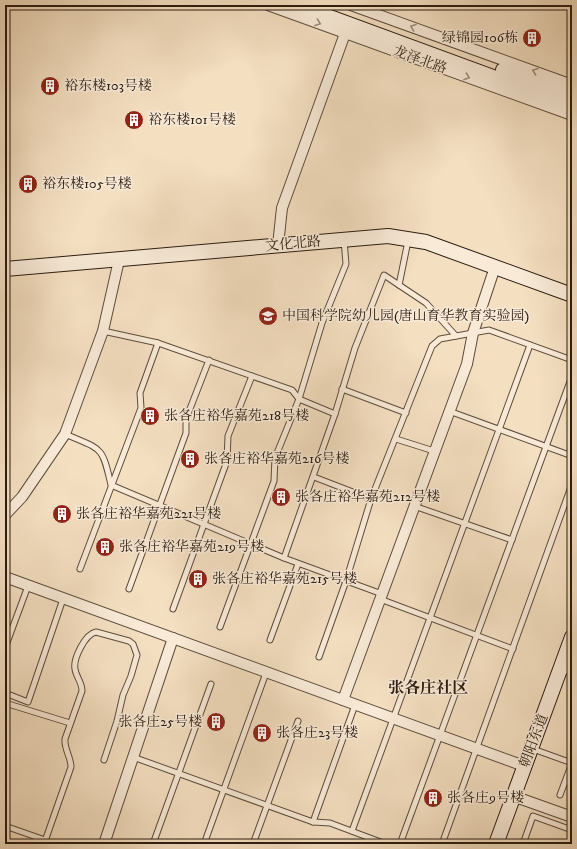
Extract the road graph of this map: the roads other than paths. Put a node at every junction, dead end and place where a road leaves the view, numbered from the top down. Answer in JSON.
{"nodes":[{"id":1,"x":268,"y":5,"type":"edge"},
{"id":2,"x":297,"y":5,"type":"edge"},
{"id":3,"x":323,"y":5,"type":"edge"},
{"id":4,"x":351,"y":5,"type":"edge"},
{"id":5,"x":347,"y":28,"type":"junction"},
{"id":6,"x":572,"y":85,"type":"edge"},
{"id":7,"x":572,"y":95,"type":"edge"},
{"id":8,"x":572,"y":106,"type":"edge"},
{"id":9,"x":572,"y":115,"type":"edge"},
{"id":10,"x":409,"y":238,"type":"junction"},
{"id":11,"x":344,"y":239,"type":"junction"},
{"id":12,"x":278,"y":245,"type":"junction"},
{"id":13,"x":119,"y":260,"type":"junction"},
{"id":14,"x":495,"y":267,"type":"junction"},
{"id":15,"x":5,"y":269,"type":"edge"},
{"id":16,"x":398,"y":285,"type":"junction"},
{"id":17,"x":572,"y":295,"type":"edge"},
{"id":18,"x":103,"y":331,"type":"junction"},
{"id":19,"x":472,"y":333,"type":"junction"},
{"id":20,"x":456,"y":336,"type":"junction"},
{"id":21,"x":158,"y":343,"type":"junction"},
{"id":22,"x":530,"y":345,"type":"junction"},
{"id":23,"x":208,"y":360,"type":"junction"},
{"id":24,"x":572,"y":360,"type":"edge"},
{"id":25,"x":252,"y":376,"type":"junction"},
{"id":26,"x":572,"y":376,"type":"edge"},
{"id":27,"x":342,"y":389,"type":"junction"},
{"id":28,"x":299,"y":399,"type":"junction"},
{"id":29,"x":449,"y":411,"type":"junction"},
{"id":30,"x":406,"y":413,"type":"junction"},
{"id":31,"x":335,"y":414,"type":"junction"},
{"id":32,"x":500,"y":430,"type":"junction"},
{"id":33,"x":65,"y":434,"type":"junction"},
{"id":34,"x":396,"y":439,"type":"junction"},
{"id":35,"x":546,"y":447,"type":"junction"},
{"id":36,"x":434,"y":451,"type":"junction"},
{"id":37,"x":572,"y":456,"type":"edge"},
{"id":38,"x":314,"y":477,"type":"junction"},
{"id":39,"x":572,"y":484,"type":"edge"},
{"id":40,"x":111,"y":485,"type":"junction"},
{"id":41,"x":371,"y":499,"type":"junction"},
{"id":42,"x":158,"y":505,"type":"junction"},
{"id":43,"x":414,"y":506,"type":"junction"},
{"id":44,"x":5,"y":515,"type":"edge"},
{"id":45,"x":465,"y":524,"type":"junction"},
{"id":46,"x":204,"y":525,"type":"junction"},
{"id":47,"x":512,"y":540,"type":"junction"},
{"id":48,"x":250,"y":543,"type":"junction"},
{"id":49,"x":284,"y":558,"type":"junction"},
{"id":50,"x":298,"y":564,"type":"junction"},
{"id":51,"x":80,"y":569,"type":"dead end"},
{"id":52,"x":5,"y":577,"type":"edge"},
{"id":53,"x":346,"y":581,"type":"junction"},
{"id":54,"x":28,"y":586,"type":"junction"},
{"id":55,"x":129,"y":589,"type":"dead end"},
{"id":56,"x":381,"y":596,"type":"junction"},
{"id":57,"x":63,"y":599,"type":"junction"},
{"id":58,"x":173,"y":609,"type":"dead end"},
{"id":59,"x":430,"y":618,"type":"junction"},
{"id":60,"x":220,"y":627,"type":"dead end"},
{"id":61,"x":477,"y":635,"type":"junction"},
{"id":62,"x":572,"y":637,"type":"edge"},
{"id":63,"x":173,"y":638,"type":"junction"},
{"id":64,"x":270,"y":640,"type":"dead end"},
{"id":65,"x":5,"y":648,"type":"edge"},
{"id":66,"x":513,"y":648,"type":"junction"},
{"id":67,"x":319,"y":657,"type":"dead end"},
{"id":68,"x":566,"y":671,"type":"edge"},
{"id":69,"x":266,"y":673,"type":"junction"},
{"id":70,"x":211,"y":684,"type":"dead end"},
{"id":71,"x":5,"y":693,"type":"edge"},
{"id":72,"x":343,"y":700,"type":"junction"},
{"id":73,"x":5,"y":703,"type":"edge"},
{"id":74,"x":355,"y":705,"type":"junction"},
{"id":75,"x":393,"y":719,"type":"junction"},
{"id":76,"x":298,"y":721,"type":"dead end"},
{"id":77,"x":70,"y":723,"type":"junction"},
{"id":78,"x":440,"y":736,"type":"junction"},
{"id":79,"x":477,"y":749,"type":"junction"},
{"id":80,"x":532,"y":749,"type":"junction"},
{"id":81,"x":133,"y":757,"type":"junction"},
{"id":82,"x":104,"y":760,"type":"dead end"},
{"id":83,"x":572,"y":763,"type":"edge"},
{"id":84,"x":524,"y":766,"type":"junction"},
{"id":85,"x":179,"y":773,"type":"junction"},
{"id":86,"x":223,"y":789,"type":"junction"},
{"id":87,"x":560,"y":795,"type":"dead end"},
{"id":88,"x":513,"y":796,"type":"junction"},
{"id":89,"x":267,"y":805,"type":"junction"},
{"id":90,"x":572,"y":817,"type":"edge"},
{"id":91,"x":313,"y":822,"type":"junction"},
{"id":92,"x":5,"y":826,"type":"edge"},
{"id":93,"x":572,"y":830,"type":"edge"},
{"id":94,"x":352,"y":832,"type":"junction"},
{"id":95,"x":45,"y":842,"type":"edge"},
{"id":96,"x":104,"y":844,"type":"edge"},
{"id":97,"x":153,"y":844,"type":"edge"},
{"id":98,"x":204,"y":844,"type":"edge"},
{"id":99,"x":253,"y":844,"type":"edge"},
{"id":100,"x":386,"y":844,"type":"edge"},
{"id":101,"x":400,"y":844,"type":"edge"},
{"id":102,"x":442,"y":844,"type":"edge"},
{"id":103,"x":496,"y":844,"type":"edge"},
{"id":104,"x":523,"y":844,"type":"edge"}],
"edges":[{"from":1,"to":5,"type":"street","name":"龙泽北路","one_way":true},
{"from":2,"to":5,"type":"main road","name":"龙泽北路"},
{"from":3,"to":7,"type":"main road","name":"龙泽北路"},
{"from":6,"to":4,"type":"street","name":"龙泽北路","one_way":true},
{"from":5,"to":8,"type":"main road","name":"龙泽北路"},
{"from":5,"to":9,"type":"street","name":"龙泽北路","one_way":true},
{"from":5,"to":12,"type":"street"},
{"from":10,"to":11,"type":"main road","name":"文化北路"},
{"from":10,"to":14,"type":"main road","name":"文化北路"},
{"from":10,"to":16,"type":"lane"},
{"from":11,"to":12,"type":"main road","name":"文化北路"},
{"from":11,"to":28,"type":"lane"},
{"from":12,"to":13,"type":"main road","name":"文化北路"},
{"from":13,"to":15,"type":"main road","name":"文化北路"},
{"from":13,"to":18,"type":"street"},
{"from":14,"to":17,"type":"main road","name":"文化北路"},
{"from":14,"to":19,"type":"street"},
{"from":16,"to":20,"type":"lane"},
{"from":16,"to":27,"type":"lane"},
{"from":18,"to":21,"type":"lane"},
{"from":18,"to":33,"type":"street"},
{"from":19,"to":20,"type":"lane"},
{"from":19,"to":22,"type":"lane"},
{"from":19,"to":29,"type":"street"},
{"from":20,"to":30,"type":"lane"},
{"from":21,"to":23,"type":"lane"},
{"from":21,"to":40,"type":"lane"},
{"from":22,"to":24,"type":"lane"},
{"from":22,"to":32,"type":"lane"},
{"from":23,"to":25,"type":"lane"},
{"from":23,"to":42,"type":"lane"},
{"from":25,"to":28,"type":"lane"},
{"from":25,"to":46,"type":"lane"},
{"from":26,"to":35,"type":"lane"},
{"from":27,"to":30,"type":"lane"},
{"from":27,"to":31,"type":"lane"},
{"from":28,"to":31,"type":"lane"},
{"from":28,"to":48,"type":"lane"},
{"from":29,"to":32,"type":"lane"},
{"from":29,"to":36,"type":"street"},
{"from":30,"to":34,"type":"lane"},
{"from":31,"to":38,"type":"lane"},
{"from":32,"to":35,"type":"lane"},
{"from":32,"to":45,"type":"lane"},
{"from":33,"to":40,"type":"lane"},
{"from":33,"to":44,"type":"street"},
{"from":34,"to":36,"type":"lane"},
{"from":34,"to":41,"type":"lane"},
{"from":35,"to":37,"type":"lane"},
{"from":35,"to":47,"type":"lane"},
{"from":36,"to":43,"type":"street"},
{"from":38,"to":41,"type":"lane"},
{"from":38,"to":49,"type":"lane"},
{"from":39,"to":66,"type":"lane"},
{"from":40,"to":42,"type":"lane"},
{"from":40,"to":51,"type":"lane"},
{"from":41,"to":53,"type":"lane"},
{"from":42,"to":46,"type":"lane"},
{"from":42,"to":55,"type":"lane"},
{"from":43,"to":45,"type":"lane"},
{"from":43,"to":56,"type":"street"},
{"from":45,"to":47,"type":"lane"},
{"from":45,"to":59,"type":"lane"},
{"from":46,"to":48,"type":"lane"},
{"from":46,"to":58,"type":"lane"},
{"from":47,"to":61,"type":"lane"},
{"from":48,"to":49,"type":"lane"},
{"from":48,"to":60,"type":"lane"},
{"from":49,"to":50,"type":"lane"},
{"from":50,"to":53,"type":"lane"},
{"from":50,"to":64,"type":"lane"},
{"from":52,"to":54,"type":"street"},
{"from":53,"to":56,"type":"lane"},
{"from":53,"to":67,"type":"lane"},
{"from":54,"to":57,"type":"street"},
{"from":54,"to":65,"type":"lane"},
{"from":56,"to":59,"type":"lane"},
{"from":56,"to":72,"type":"street"},
{"from":57,"to":63,"type":"street"},
{"from":57,"to":71,"type":"lane"},
{"from":59,"to":61,"type":"lane"},
{"from":59,"to":75,"type":"lane"},
{"from":61,"to":66,"type":"lane"},
{"from":61,"to":78,"type":"lane"},
{"from":62,"to":68,"type":"main road","name":"朝阳东道"},
{"from":63,"to":69,"type":"street"},
{"from":63,"to":81,"type":"street"},
{"from":66,"to":79,"type":"lane"},
{"from":68,"to":80,"type":"main road","name":"朝阳东道"},
{"from":69,"to":72,"type":"street"},
{"from":69,"to":86,"type":"lane"},
{"from":70,"to":85,"type":"lane"},
{"from":72,"to":74,"type":"street"},
{"from":73,"to":77,"type":"lane"},
{"from":74,"to":75,"type":"street"},
{"from":74,"to":91,"type":"lane"},
{"from":75,"to":78,"type":"street"},
{"from":75,"to":94,"type":"lane"},
{"from":76,"to":89,"type":"lane"},
{"from":77,"to":82,"type":"lane"},
{"from":77,"to":95,"type":"lane"},
{"from":78,"to":79,"type":"street"},
{"from":78,"to":101,"type":"lane"},
{"from":79,"to":84,"type":"street"},
{"from":79,"to":102,"type":"lane"},
{"from":80,"to":83,"type":"lane"},
{"from":80,"to":84,"type":"main road","name":"朝阳东道"},
{"from":81,"to":85,"type":"lane"},
{"from":81,"to":96,"type":"street"},
{"from":83,"to":87,"type":"lane"},
{"from":84,"to":88,"type":"main road","name":"朝阳东道"},
{"from":85,"to":86,"type":"lane"},
{"from":85,"to":97,"type":"lane"},
{"from":86,"to":89,"type":"lane"},
{"from":86,"to":98,"type":"lane"},
{"from":88,"to":90,"type":"street"},
{"from":88,"to":103,"type":"main road","name":"朝阳东道"},
{"from":89,"to":91,"type":"lane"},
{"from":89,"to":99,"type":"lane"},
{"from":91,"to":94,"type":"lane"},
{"from":92,"to":95,"type":"lane"},
{"from":93,"to":104,"type":"lane"},
{"from":94,"to":100,"type":"lane"}]}
